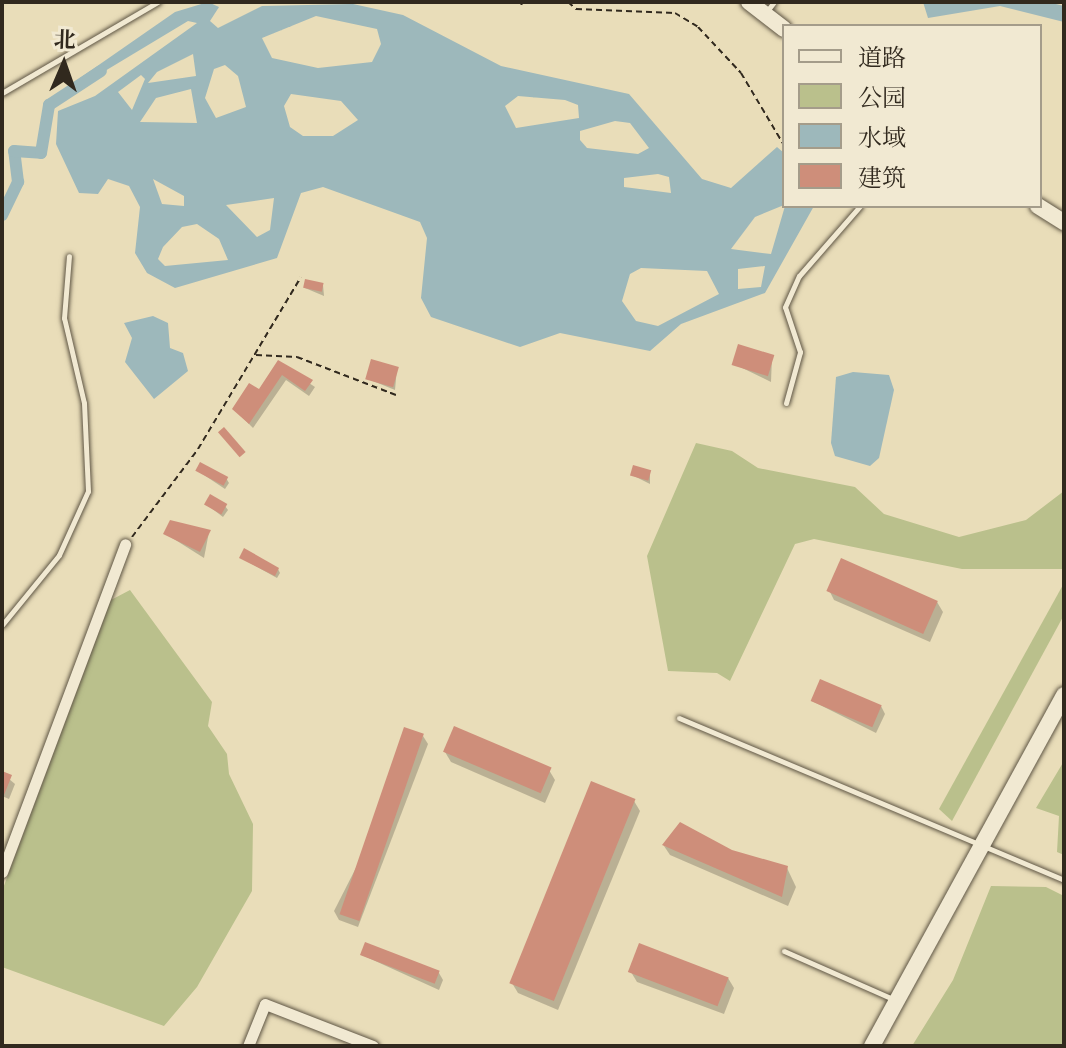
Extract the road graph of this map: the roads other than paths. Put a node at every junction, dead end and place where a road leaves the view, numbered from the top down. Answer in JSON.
{"nodes":[{"id":1,"x":158,"y":2,"type":"edge"},
{"id":2,"x":749,"y":2,"type":"edge"},
{"id":3,"x":769,"y":8,"type":"edge"},
{"id":4,"x":782,"y":26,"type":"edge"},
{"id":5,"x":2,"y":93,"type":"edge"},
{"id":6,"x":858,"y":208,"type":"edge"},
{"id":7,"x":1041,"y":208,"type":"edge"},
{"id":8,"x":1064,"y":222,"type":"edge"},
{"id":9,"x":69,"y":256,"type":"dead end"},
{"id":10,"x":786,"y":403,"type":"dead end"},
{"id":11,"x":125,"y":544,"type":"road end"},
{"id":12,"x":2,"y":625,"type":"edge"},
{"id":13,"x":1064,"y":695,"type":"edge"},
{"id":14,"x":679,"y":718,"type":"dead end"},
{"id":15,"x":982,"y":845,"type":"junction"},
{"id":16,"x":2,"y":872,"type":"edge"},
{"id":17,"x":1064,"y":880,"type":"edge"},
{"id":18,"x":784,"y":951,"type":"dead end"},
{"id":19,"x":896,"y":1001,"type":"junction"},
{"id":20,"x":248,"y":1046,"type":"edge"},
{"id":21,"x":373,"y":1046,"type":"edge"},
{"id":22,"x":872,"y":1046,"type":"edge"}],
"edges":[{"from":1,"to":5,"type":"lane"},
{"from":2,"to":3,"type":"street"},
{"from":3,"to":4,"type":"street"},
{"from":6,"to":10,"type":"lane"},
{"from":7,"to":8,"type":"street"},
{"from":9,"to":12,"type":"lane"},
{"from":11,"to":16,"type":"street"},
{"from":13,"to":15,"type":"street"},
{"from":14,"to":15,"type":"lane"},
{"from":15,"to":17,"type":"lane"},
{"from":15,"to":19,"type":"street"},
{"from":18,"to":19,"type":"lane"},
{"from":19,"to":22,"type":"street"},
{"from":20,"to":21,"type":"street"}]}
